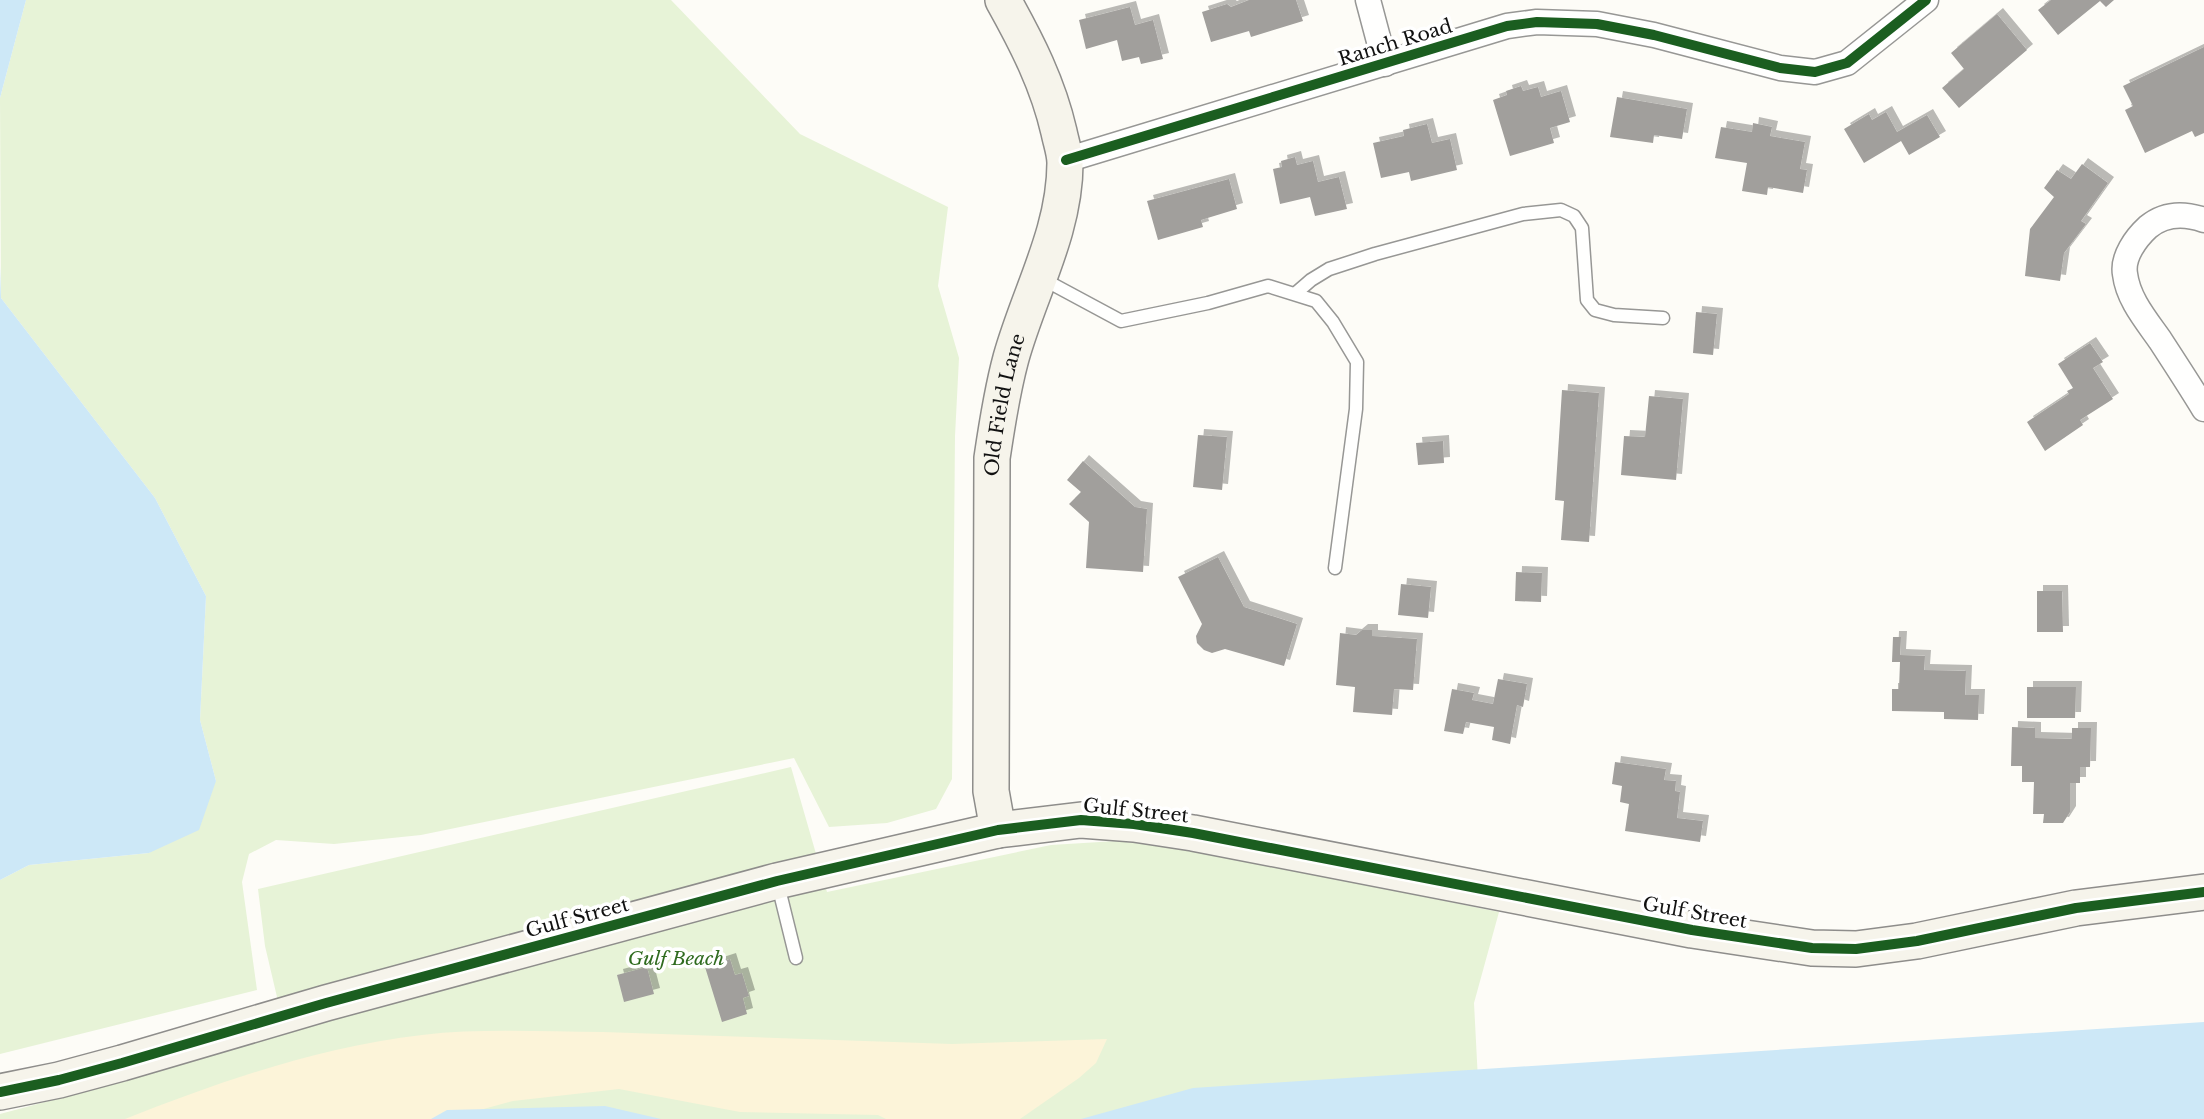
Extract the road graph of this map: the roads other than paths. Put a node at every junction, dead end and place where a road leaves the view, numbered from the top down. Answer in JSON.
{"nodes":[{"id":1,"x":1003,"y":0,"type":"edge"},
{"id":2,"x":1368,"y":0,"type":"edge"},
{"id":3,"x":1922,"y":1,"type":"edge"},
{"id":4,"x":1385,"y":64,"type":"junction"},
{"id":5,"x":1066,"y":160,"type":"junction"},
{"id":6,"x":2204,"y":220,"type":"edge"},
{"id":7,"x":1040,"y":277,"type":"junction"},
{"id":8,"x":1296,"y":293,"type":"junction"},
{"id":9,"x":1663,"y":318,"type":"dead end"},
{"id":10,"x":2204,"y":409,"type":"edge"},
{"id":11,"x":1335,"y":568,"type":"dead end"},
{"id":12,"x":998,"y":830,"type":"junction"},
{"id":13,"x":777,"y":881,"type":"junction"},
{"id":14,"x":2204,"y":892,"type":"edge"},
{"id":15,"x":796,"y":958,"type":"dead end"},
{"id":16,"x":0,"y":1092,"type":"edge"}],
"edges":[{"from":1,"to":5,"type":"main road","name":"Old Field Lane"},
{"from":2,"to":4,"type":"street"},
{"from":3,"to":4,"type":"street","name":"Ranch Road"},
{"from":4,"to":5,"type":"street","name":"Ranch Road"},
{"from":5,"to":7,"type":"main road","name":"Old Field Lane"},
{"from":6,"to":10,"type":"street"},
{"from":7,"to":8,"type":"lane"},
{"from":7,"to":12,"type":"main road","name":"Old Field Lane"},
{"from":8,"to":9,"type":"lane"},
{"from":8,"to":11,"type":"lane"},
{"from":12,"to":13,"type":"main road","name":"Gulf Street"},
{"from":12,"to":14,"type":"main road","name":"Gulf Street"},
{"from":13,"to":15,"type":"lane"},
{"from":13,"to":16,"type":"main road","name":"Gulf Street"}]}
